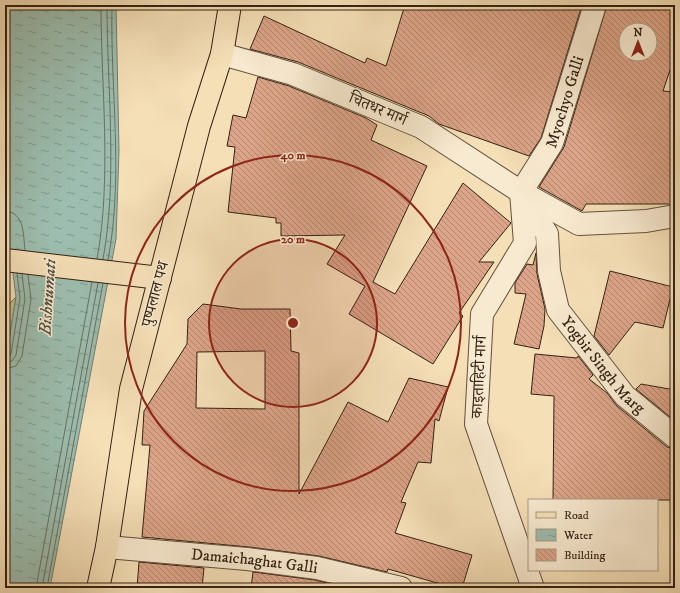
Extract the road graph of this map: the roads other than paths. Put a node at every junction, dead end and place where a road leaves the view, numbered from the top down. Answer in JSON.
{"nodes":[{"id":1,"x":230,"y":5,"type":"edge"},
{"id":2,"x":594,"y":5,"type":"edge"},
{"id":3,"x":222,"y":54,"type":"junction"},
{"id":4,"x":520,"y":192,"type":"junction"},
{"id":5,"x":675,"y":216,"type":"edge"},
{"id":6,"x":5,"y":260,"type":"edge"},
{"id":7,"x":150,"y":277,"type":"junction"},
{"id":8,"x":675,"y":437,"type":"edge"},
{"id":9,"x":107,"y":547,"type":"junction"},
{"id":10,"x":352,"y":582,"type":"edge"},
{"id":11,"x":98,"y":588,"type":"edge"},
{"id":12,"x":401,"y":588,"type":"edge"},
{"id":13,"x":533,"y":588,"type":"edge"}],
"edges":[{"from":1,"to":3,"type":"main road","name":"पुष्पलाल पथ"},
{"from":2,"to":4,"type":"street","name":"Myochyo Galli"},
{"from":3,"to":4,"type":"street","name":"चितधर मार्ग"},
{"from":3,"to":7,"type":"main road","name":"पुष्पलाल पथ"},
{"from":4,"to":5,"type":"street","name":"चितधर मार्ग"},
{"from":4,"to":8,"type":"street","name":"Yogbir Singh Marg"},
{"from":4,"to":13,"type":"street","name":"काइताहिटी मार्ग"},
{"from":6,"to":7,"type":"main road"},
{"from":7,"to":9,"type":"main road","name":"पुष्पलाल पथ"},
{"from":9,"to":10,"type":"street","name":"Damaichaghat Galli"},
{"from":9,"to":11,"type":"main road","name":"पुष्पलाल पथ"},
{"from":10,"to":12,"type":"street","name":"Damaichaghat Galli"}]}
